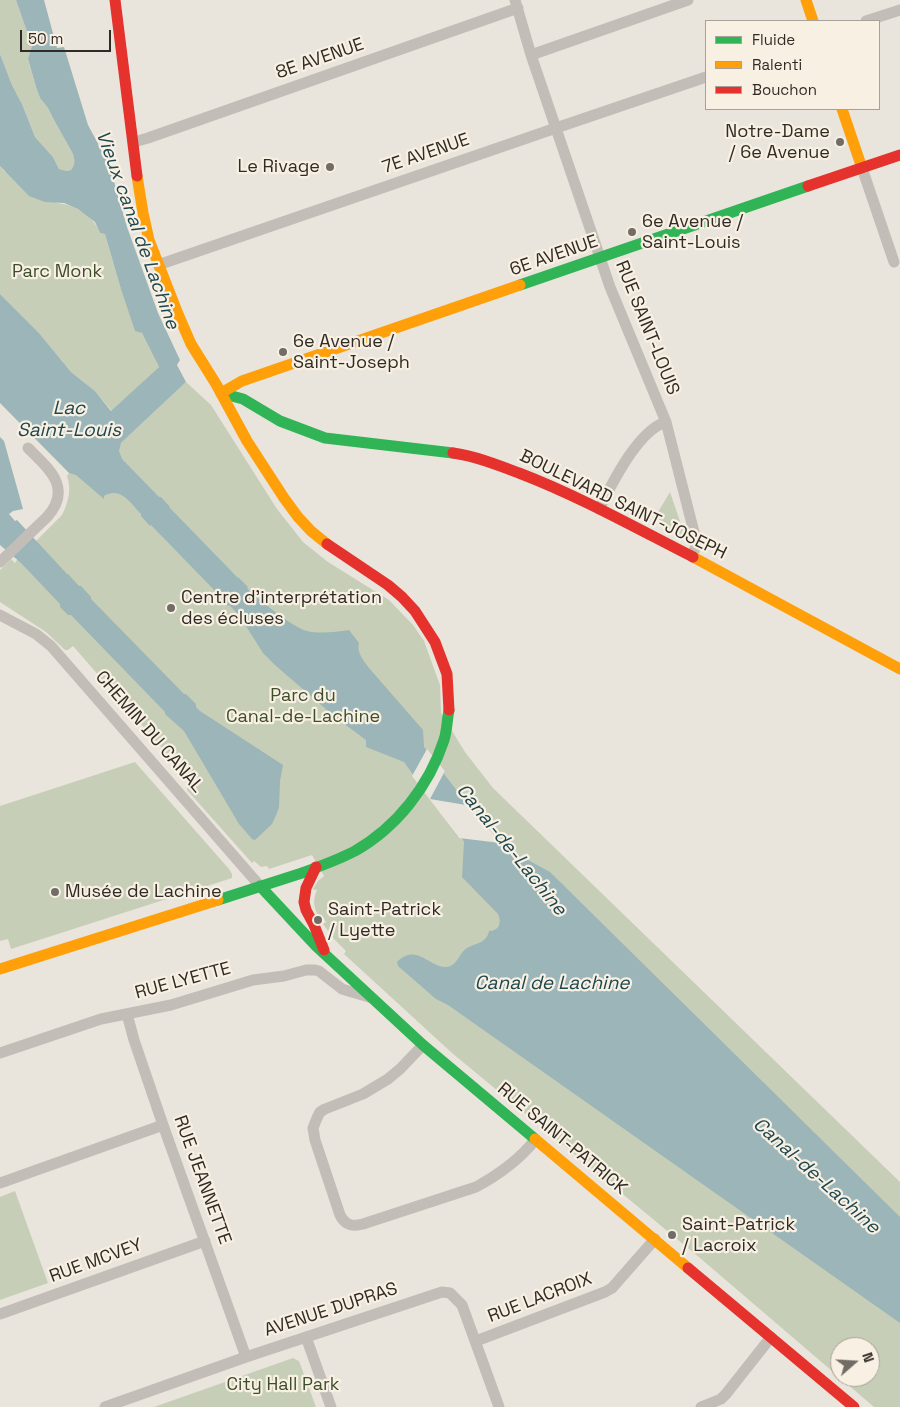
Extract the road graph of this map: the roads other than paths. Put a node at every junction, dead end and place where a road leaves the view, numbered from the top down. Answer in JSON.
{"nodes":[{"id":1,"x":115,"y":0,"type":"edge"},
{"id":2,"x":688,"y":0,"type":"edge"},
{"id":3,"x":806,"y":0,"type":"edge"},
{"id":4,"x":517,"y":4,"type":"edge"},
{"id":5,"x":900,"y":10,"type":"edge"},
{"id":6,"x":813,"y":20,"type":"edge"},
{"id":7,"x":869,"y":20,"type":"edge"},
{"id":8,"x":531,"y":55,"type":"junction"},
{"id":9,"x":705,"y":77,"type":"edge"},
{"id":10,"x":842,"y":110,"type":"edge"},
{"id":11,"x":556,"y":128,"type":"junction"},
{"id":12,"x":134,"y":142,"type":"junction"},
{"id":13,"x":900,"y":155,"type":"edge"},
{"id":14,"x":862,"y":168,"type":"junction"},
{"id":15,"x":600,"y":258,"type":"junction"},
{"id":16,"x":894,"y":262,"type":"dead end"},
{"id":17,"x":158,"y":265,"type":"junction"},
{"id":18,"x":221,"y":392,"type":"junction"},
{"id":19,"x":666,"y":422,"type":"junction"},
{"id":20,"x":28,"y":448,"type":"dead end"},
{"id":21,"x":599,"y":509,"type":"junction"},
{"id":22,"x":692,"y":556,"type":"junction"},
{"id":23,"x":4,"y":558,"type":"edge"},
{"id":24,"x":0,"y":615,"type":"edge"},
{"id":25,"x":900,"y":669,"type":"edge"},
{"id":26,"x":316,"y":868,"type":"junction"},
{"id":27,"x":260,"y":886,"type":"junction"},
{"id":28,"x":327,"y":957,"type":"junction"},
{"id":29,"x":0,"y":969,"type":"edge"},
{"id":30,"x":371,"y":998,"type":"junction"},
{"id":31,"x":128,"y":1014,"type":"junction"},
{"id":32,"x":423,"y":1045,"type":"junction"},
{"id":33,"x":0,"y":1053,"type":"edge"},
{"id":34,"x":163,"y":1125,"type":"junction"},
{"id":35,"x":536,"y":1140,"type":"junction"},
{"id":36,"x":0,"y":1183,"type":"edge"},
{"id":37,"x":655,"y":1239,"type":"junction"},
{"id":38,"x":205,"y":1241,"type":"junction"},
{"id":39,"x":0,"y":1314,"type":"edge"},
{"id":40,"x":306,"y":1337,"type":"junction"},
{"id":41,"x":771,"y":1337,"type":"junction"},
{"id":42,"x":476,"y":1341,"type":"junction"},
{"id":43,"x":246,"y":1357,"type":"junction"},
{"id":44,"x":105,"y":1407,"type":"edge"},
{"id":45,"x":331,"y":1407,"type":"edge"},
{"id":46,"x":499,"y":1407,"type":"edge"},
{"id":47,"x":701,"y":1407,"type":"edge"},
{"id":48,"x":854,"y":1407,"type":"edge"}],
"edges":[{"from":1,"to":12,"type":"street"},
{"from":2,"to":8,"type":"street"},
{"from":3,"to":6,"type":"street"},
{"from":4,"to":8,"type":"street","name":"RUE SAINT-LOUIS"},
{"from":4,"to":12,"type":"street","name":"8E AVENUE"},
{"from":5,"to":7,"type":"street"},
{"from":8,"to":11,"type":"street","name":"RUE SAINT-LOUIS"},
{"from":9,"to":11,"type":"street","name":"7E AVENUE"},
{"from":10,"to":14,"type":"street"},
{"from":11,"to":15,"type":"street","name":"RUE SAINT-LOUIS"},
{"from":11,"to":17,"type":"street","name":"7E AVENUE"},
{"from":12,"to":17,"type":"street"},
{"from":13,"to":14,"type":"street","name":"6E AVENUE"},
{"from":14,"to":15,"type":"street","name":"6E AVENUE"},
{"from":14,"to":16,"type":"street"},
{"from":15,"to":18,"type":"street","name":"6E AVENUE"},
{"from":15,"to":19,"type":"street","name":"RUE SAINT-LOUIS"},
{"from":17,"to":18,"type":"street"},
{"from":18,"to":21,"type":"street","name":"BOULEVARD SAINT-JOSEPH"},
{"from":18,"to":26,"type":"street"},
{"from":19,"to":21,"type":"street"},
{"from":19,"to":22,"type":"street","name":"RUE SAINT-LOUIS"},
{"from":20,"to":23,"type":"street"},
{"from":21,"to":22,"type":"street","name":"BOULEVARD SAINT-JOSEPH"},
{"from":22,"to":25,"type":"street","name":"BOULEVARD SAINT-JOSEPH"},
{"from":24,"to":27,"type":"street","name":"CHEMIN DU CANAL"},
{"from":26,"to":27,"type":"street"},
{"from":26,"to":28,"type":"street"},
{"from":27,"to":28,"type":"street","name":"RUE SAINT-PATRICK"},
{"from":27,"to":29,"type":"street"},
{"from":28,"to":30,"type":"street","name":"RUE SAINT-PATRICK"},
{"from":30,"to":31,"type":"street","name":"RUE LYETTE"},
{"from":30,"to":32,"type":"street","name":"RUE SAINT-PATRICK"},
{"from":31,"to":33,"type":"street","name":"RUE LYETTE"},
{"from":31,"to":34,"type":"street","name":"RUE JEANNETTE"},
{"from":32,"to":35,"type":"street","name":"RUE SAINT-PATRICK"},
{"from":32,"to":35,"type":"street"},
{"from":34,"to":36,"type":"street"},
{"from":34,"to":38,"type":"street","name":"RUE JEANNETTE"},
{"from":35,"to":37,"type":"street","name":"RUE SAINT-PATRICK"},
{"from":37,"to":41,"type":"street","name":"RUE SAINT-PATRICK"},
{"from":37,"to":42,"type":"street","name":"RUE LACROIX"},
{"from":38,"to":39,"type":"street","name":"RUE MCVEY"},
{"from":38,"to":43,"type":"street","name":"RUE JEANNETTE"},
{"from":40,"to":42,"type":"street","name":"AVENUE DUPRAS"},
{"from":40,"to":43,"type":"street","name":"AVENUE DUPRAS"},
{"from":40,"to":45,"type":"street"},
{"from":41,"to":47,"type":"street"},
{"from":41,"to":48,"type":"street","name":"RUE SAINT-PATRICK"},
{"from":42,"to":46,"type":"street","name":"AVENUE DUPRAS"},
{"from":43,"to":44,"type":"street","name":"AVENUE DUPRAS"}]}
